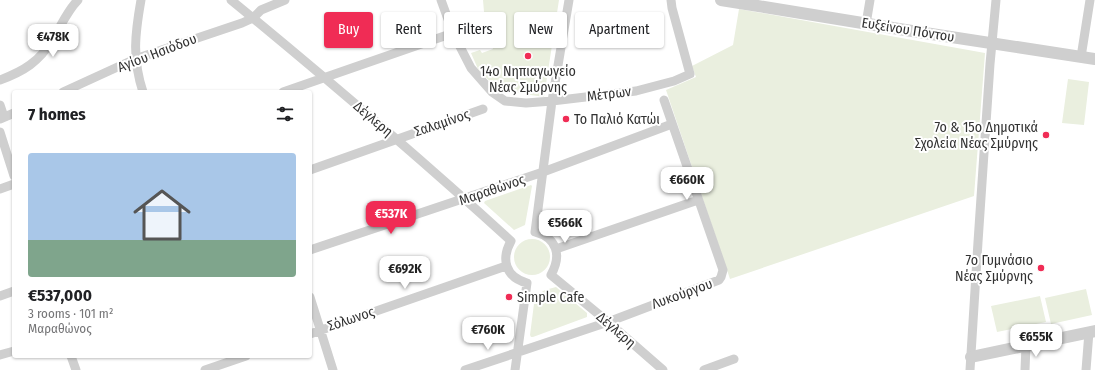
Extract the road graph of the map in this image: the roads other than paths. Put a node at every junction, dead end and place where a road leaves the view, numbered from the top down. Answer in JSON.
{"nodes":[{"id":1,"x":78,"y":0,"type":"edge"},
{"id":2,"x":141,"y":0,"type":"edge"},
{"id":3,"x":231,"y":0,"type":"edge"},
{"id":4,"x":284,"y":0,"type":"edge"},
{"id":5,"x":441,"y":0,"type":"edge"},
{"id":6,"x":569,"y":0,"type":"edge"},
{"id":7,"x":671,"y":0,"type":"edge"},
{"id":8,"x":721,"y":0,"type":"edge"},
{"id":9,"x":870,"y":0,"type":"edge"},
{"id":10,"x":996,"y":0,"type":"edge"},
{"id":11,"x":1090,"y":0,"type":"edge"},
{"id":12,"x":445,"y":12,"type":"edge"},
{"id":13,"x":253,"y":18,"type":"junction"},
{"id":14,"x":866,"y":24,"type":"junction"},
{"id":15,"x":444,"y":36,"type":"edge"},
{"id":16,"x":992,"y":43,"type":"junction"},
{"id":17,"x":461,"y":48,"type":"edge"},
{"id":18,"x":1081,"y":57,"type":"junction"},
{"id":19,"x":135,"y":59,"type":"junction"},
{"id":20,"x":1095,"y":59,"type":"edge"},
{"id":21,"x":324,"y":78,"type":"junction"},
{"id":22,"x":0,"y":80,"type":"edge"},
{"id":23,"x":67,"y":90,"type":"edge"},
{"id":24,"x":142,"y":90,"type":"edge"},
{"id":25,"x":289,"y":90,"type":"edge"},
{"id":26,"x":664,"y":100,"type":"dead end"},
{"id":27,"x":552,"y":101,"type":"junction"},
{"id":28,"x":0,"y":105,"type":"edge"},
{"id":29,"x":483,"y":109,"type":"dead end"},
{"id":30,"x":12,"y":114,"type":"edge"},
{"id":31,"x":2,"y":118,"type":"edge"},
{"id":32,"x":672,"y":124,"type":"junction"},
{"id":33,"x":0,"y":132,"type":"edge"},
{"id":34,"x":396,"y":139,"type":"junction"},
{"id":35,"x":312,"y":169,"type":"edge"},
{"id":36,"x":12,"y":170,"type":"edge"},
{"id":37,"x":543,"y":172,"type":"junction"},
{"id":38,"x":12,"y":185,"type":"edge"},
{"id":39,"x":0,"y":189,"type":"edge"},
{"id":40,"x":465,"y":199,"type":"junction"},
{"id":41,"x":698,"y":200,"type":"junction"},
{"id":42,"x":312,"y":249,"type":"edge"},
{"id":43,"x":556,"y":249,"type":"junction"},
{"id":44,"x":506,"y":266,"type":"junction"},
{"id":45,"x":12,"y":293,"type":"edge"},
{"id":46,"x":0,"y":296,"type":"edge"},
{"id":47,"x":312,"y":304,"type":"edge"},
{"id":48,"x":608,"y":322,"type":"junction"},
{"id":49,"x":320,"y":330,"type":"junction"},
{"id":50,"x":1092,"y":331,"type":"edge"},
{"id":51,"x":312,"y":333,"type":"edge"},
{"id":52,"x":1026,"y":345,"type":"junction"},
{"id":53,"x":518,"y":351,"type":"junction"},
{"id":54,"x":12,"y":352,"type":"edge"},
{"id":55,"x":0,"y":355,"type":"edge"},
{"id":56,"x":971,"y":357,"type":"junction"},
{"id":57,"x":72,"y":358,"type":"edge"},
{"id":58,"x":235,"y":358,"type":"edge"},
{"id":59,"x":734,"y":359,"type":"dead end"},
{"id":60,"x":224,"y":360,"type":"edge"},
{"id":61,"x":217,"y":368,"type":"edge"},
{"id":62,"x":76,"y":370,"type":"edge"},
{"id":63,"x":205,"y":370,"type":"edge"},
{"id":64,"x":333,"y":370,"type":"edge"},
{"id":65,"x":465,"y":370,"type":"edge"},
{"id":66,"x":515,"y":370,"type":"edge"},
{"id":67,"x":663,"y":370,"type":"edge"},
{"id":68,"x":704,"y":370,"type":"edge"},
{"id":69,"x":970,"y":370,"type":"edge"},
{"id":70,"x":1024,"y":370,"type":"edge"},
{"id":71,"x":1086,"y":370,"type":"edge"}],
"edges":[{"from":1,"to":22,"type":"street"},
{"from":2,"to":19,"type":"street"},
{"from":3,"to":13,"type":"street","name":"Δέγλερη"},
{"from":4,"to":13,"type":"street","name":"Αγίου Ησιόδου"},
{"from":5,"to":12,"type":"street","name":"Μέτρων"},
{"from":6,"to":27,"type":"street"},
{"from":7,"to":27,"type":"street","name":"Μέτρων"},
{"from":8,"to":14,"type":"street","name":"Ευξείνου Πόντου"},
{"from":9,"to":14,"type":"street"},
{"from":10,"to":16,"type":"street"},
{"from":11,"to":18,"type":"street"},
{"from":13,"to":19,"type":"street","name":"Αγίου Ησιόδου"},
{"from":13,"to":21,"type":"street","name":"Δέγλερη"},
{"from":14,"to":16,"type":"street","name":"Ευξείνου Πόντου"},
{"from":15,"to":21,"type":"street"},
{"from":16,"to":18,"type":"street","name":"Ευξείνου Πόντου"},
{"from":16,"to":56,"type":"street"},
{"from":17,"to":27,"type":"street","name":"Μέτρων"},
{"from":18,"to":20,"type":"street","name":"Ευξείνου Πόντου"},
{"from":19,"to":23,"type":"street","name":"Αγίου Ησιόδου"},
{"from":19,"to":24,"type":"street"},
{"from":21,"to":25,"type":"street"},
{"from":21,"to":34,"type":"street","name":"Δέγλερη"},
{"from":26,"to":32,"type":"street","name":"Λυκούργου"},
{"from":27,"to":37,"type":"street"},
{"from":28,"to":31,"type":"street"},
{"from":29,"to":34,"type":"street","name":"Σαλαμίνος"},
{"from":30,"to":31,"type":"street"},
{"from":32,"to":37,"type":"street","name":"Μαραθώνος"},
{"from":32,"to":41,"type":"street","name":"Λυκούργου"},
{"from":33,"to":36,"type":"street"},
{"from":34,"to":35,"type":"street","name":"Σαλαμίνος"},
{"from":34,"to":40,"type":"street","name":"Δέγλερη"},
{"from":37,"to":40,"type":"street","name":"Μαραθώνος"},
{"from":37,"to":43,"type":"street"},
{"from":38,"to":39,"type":"street"},
{"from":40,"to":42,"type":"street","name":"Μαραθώνος"},
{"from":40,"to":44,"type":"street","name":"Δέγλερη"},
{"from":41,"to":43,"type":"street"},
{"from":41,"to":48,"type":"street","name":"Λυκούργου"},
{"from":43,"to":48,"type":"street","name":"Δέγλερη"},
{"from":44,"to":49,"type":"street","name":"Σόλωνος"},
{"from":44,"to":53,"type":"street"},
{"from":45,"to":46,"type":"street"},
{"from":47,"to":49,"type":"street"},
{"from":48,"to":53,"type":"street","name":"Λυκούργου"},
{"from":48,"to":67,"type":"street","name":"Δέγλερη"},
{"from":49,"to":51,"type":"street","name":"Σόλωνος"},
{"from":49,"to":64,"type":"street"},
{"from":50,"to":52,"type":"street"},
{"from":50,"to":71,"type":"street"},
{"from":52,"to":56,"type":"street"},
{"from":52,"to":70,"type":"street"},
{"from":53,"to":65,"type":"street","name":"Λυκούργου"},
{"from":53,"to":66,"type":"street"},
{"from":54,"to":55,"type":"street"},
{"from":56,"to":69,"type":"street"},
{"from":57,"to":62,"type":"street"},
{"from":58,"to":60,"type":"street"},
{"from":59,"to":68,"type":"street"},
{"from":60,"to":61,"type":"street"},
{"from":61,"to":63,"type":"street"}]}
